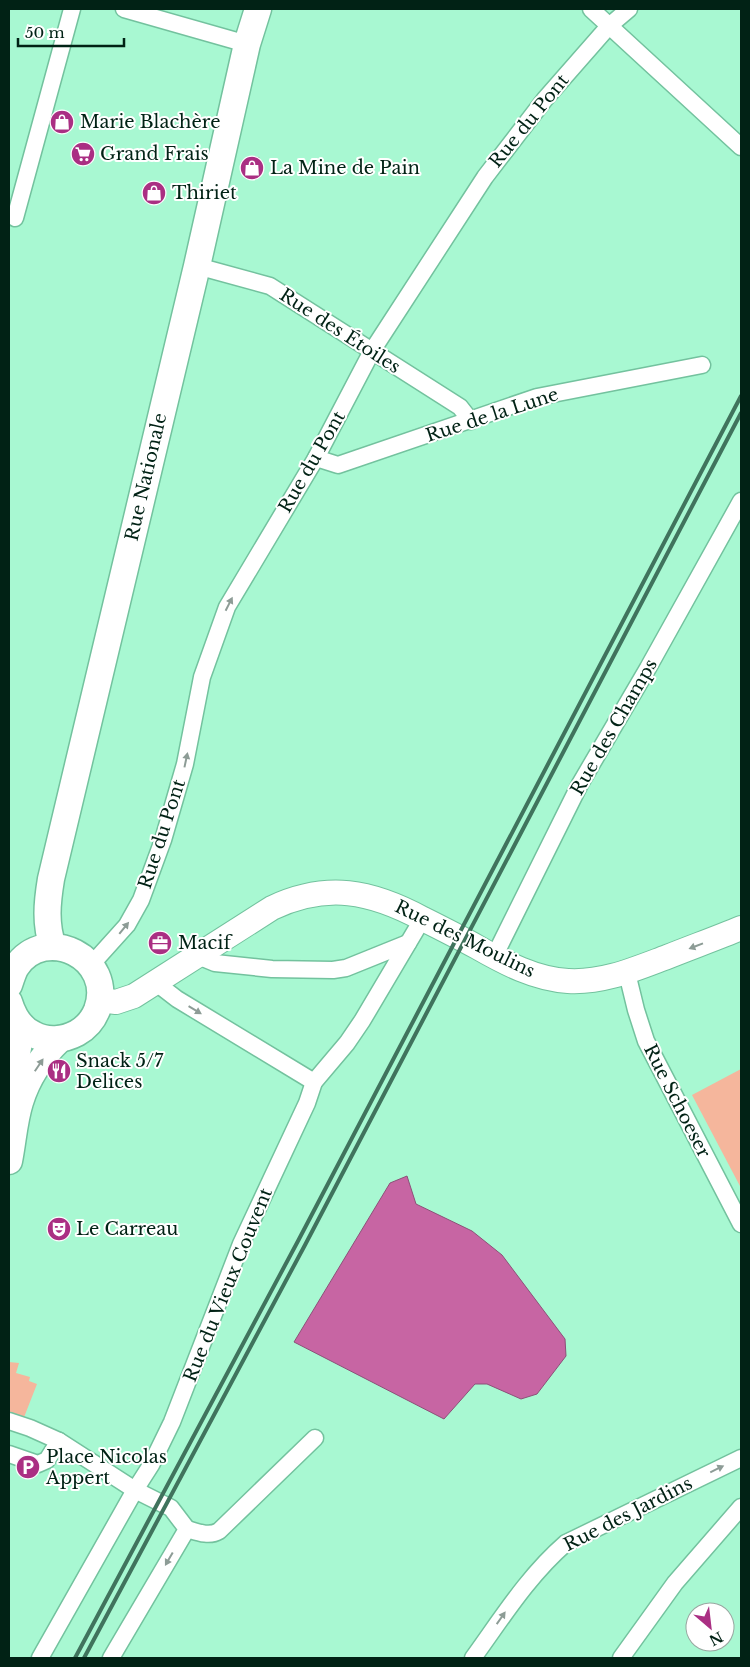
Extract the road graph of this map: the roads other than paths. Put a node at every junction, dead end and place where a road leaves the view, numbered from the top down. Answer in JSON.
{"nodes":[{"id":1,"x":72,"y":9,"type":"edge"},
{"id":2,"x":124,"y":9,"type":"edge"},
{"id":3,"x":258,"y":9,"type":"edge"},
{"id":4,"x":591,"y":9,"type":"edge"},
{"id":5,"x":629,"y":9,"type":"edge"},
{"id":6,"x":609,"y":26,"type":"junction"},
{"id":7,"x":247,"y":44,"type":"junction"},
{"id":8,"x":741,"y":147,"type":"edge"},
{"id":9,"x":15,"y":218,"type":"dead end"},
{"id":10,"x":197,"y":266,"type":"junction"},
{"id":11,"x":372,"y":351,"type":"junction"},
{"id":12,"x":702,"y":365,"type":"dead end"},
{"id":13,"x":471,"y":421,"type":"junction"},
{"id":14,"x":316,"y":458,"type":"junction"},
{"id":15,"x":741,"y":501,"type":"edge"},
{"id":16,"x":423,"y":918,"type":"junction"},
{"id":17,"x":741,"y":928,"type":"edge"},
{"id":18,"x":408,"y":943,"type":"junction"},
{"id":19,"x":53,"y":947,"type":"junction"},
{"id":20,"x":198,"y":956,"type":"junction"},
{"id":21,"x":494,"y":957,"type":"junction"},
{"id":22,"x":91,"y":965,"type":"junction"},
{"id":23,"x":11,"y":971,"type":"edge"},
{"id":24,"x":627,"y":972,"type":"junction"},
{"id":25,"x":155,"y":982,"type":"junction"},
{"id":26,"x":100,"y":1000,"type":"junction"},
{"id":27,"x":9,"y":1002,"type":"edge"},
{"id":28,"x":22,"y":1027,"type":"junction"},
{"id":29,"x":60,"y":1040,"type":"junction"},
{"id":30,"x":314,"y":1082,"type":"junction"},
{"id":31,"x":9,"y":1083,"type":"edge"},
{"id":32,"x":9,"y":1160,"type":"edge"},
{"id":33,"x":741,"y":1224,"type":"edge"},
{"id":34,"x":9,"y":1421,"type":"edge"},
{"id":35,"x":315,"y":1438,"type":"dead end"},
{"id":36,"x":59,"y":1441,"type":"junction"},
{"id":37,"x":9,"y":1454,"type":"edge"},
{"id":38,"x":741,"y":1458,"type":"edge"},
{"id":39,"x":135,"y":1490,"type":"junction"},
{"id":40,"x":741,"y":1507,"type":"edge"},
{"id":41,"x":187,"y":1529,"type":"junction"},
{"id":42,"x":40,"y":1658,"type":"edge"},
{"id":43,"x":111,"y":1658,"type":"edge"},
{"id":44,"x":473,"y":1658,"type":"edge"},
{"id":45,"x":621,"y":1658,"type":"edge"}],
"edges":[{"from":1,"to":9,"type":"street"},
{"from":2,"to":7,"type":"street"},
{"from":3,"to":7,"type":"main road","name":"Rue Nationale"},
{"from":4,"to":6,"type":"street"},
{"from":5,"to":6,"type":"street","name":"Rue du Pont"},
{"from":6,"to":8,"type":"street"},
{"from":6,"to":11,"type":"street","name":"Rue du Pont"},
{"from":7,"to":10,"type":"main road","name":"Rue Nationale"},
{"from":10,"to":11,"type":"street","name":"Rue des Étoiles"},
{"from":10,"to":19,"type":"main road","name":"Rue Nationale"},
{"from":11,"to":13,"type":"street","name":"Rue des Étoiles"},
{"from":11,"to":14,"type":"street","name":"Rue du Pont"},
{"from":12,"to":13,"type":"street","name":"Rue de la Lune"},
{"from":13,"to":14,"type":"street","name":"Rue de la Lune"},
{"from":22,"to":14,"type":"street","name":"Rue du Pont","one_way":true},
{"from":15,"to":21,"type":"street","name":"Rue des Champs"},
{"from":16,"to":18,"type":"street","name":"Rue du Vieux Couvent"},
{"from":16,"to":20,"type":"main road","name":"Rue des Moulins"},
{"from":16,"to":21,"type":"main road","name":"Rue des Moulins"},
{"from":17,"to":24,"type":"main road","name":"Rue des Moulins","one_way":true},
{"from":18,"to":20,"type":"street","name":"Rue des Moulins"},
{"from":18,"to":30,"type":"street","name":"Rue du Vieux Couvent"},
{"from":19,"to":22,"type":"main road"},
{"from":19,"to":23,"type":"main road"},
{"from":20,"to":25,"type":"main road","name":"Rue des Moulins"},
{"from":21,"to":24,"type":"main road","name":"Rue des Moulins"},
{"from":22,"to":26,"type":"main road"},
{"from":24,"to":33,"type":"street","name":"Rue Schoeser"},
{"from":25,"to":26,"type":"main road","name":"Rue des Moulins"},
{"from":25,"to":30,"type":"street","one_way":true},
{"from":26,"to":29,"type":"main road"},
{"from":27,"to":28,"type":"main road"},
{"from":28,"to":29,"type":"main road"},
{"from":28,"to":31,"type":"main road"},
{"from":32,"to":29,"type":"main road","one_way":true},
{"from":30,"to":39,"type":"street","name":"Rue du Vieux Couvent"},
{"from":34,"to":36,"type":"street"},
{"from":35,"to":41,"type":"street"},
{"from":36,"to":37,"type":"street"},
{"from":36,"to":39,"type":"street"},
{"from":44,"to":38,"type":"street","name":"Rue des Jardins","one_way":true},
{"from":39,"to":41,"type":"street"},
{"from":39,"to":42,"type":"street","name":"Rue du Vieux Couvent"},
{"from":40,"to":45,"type":"street"},
{"from":41,"to":43,"type":"street","one_way":true}]}
